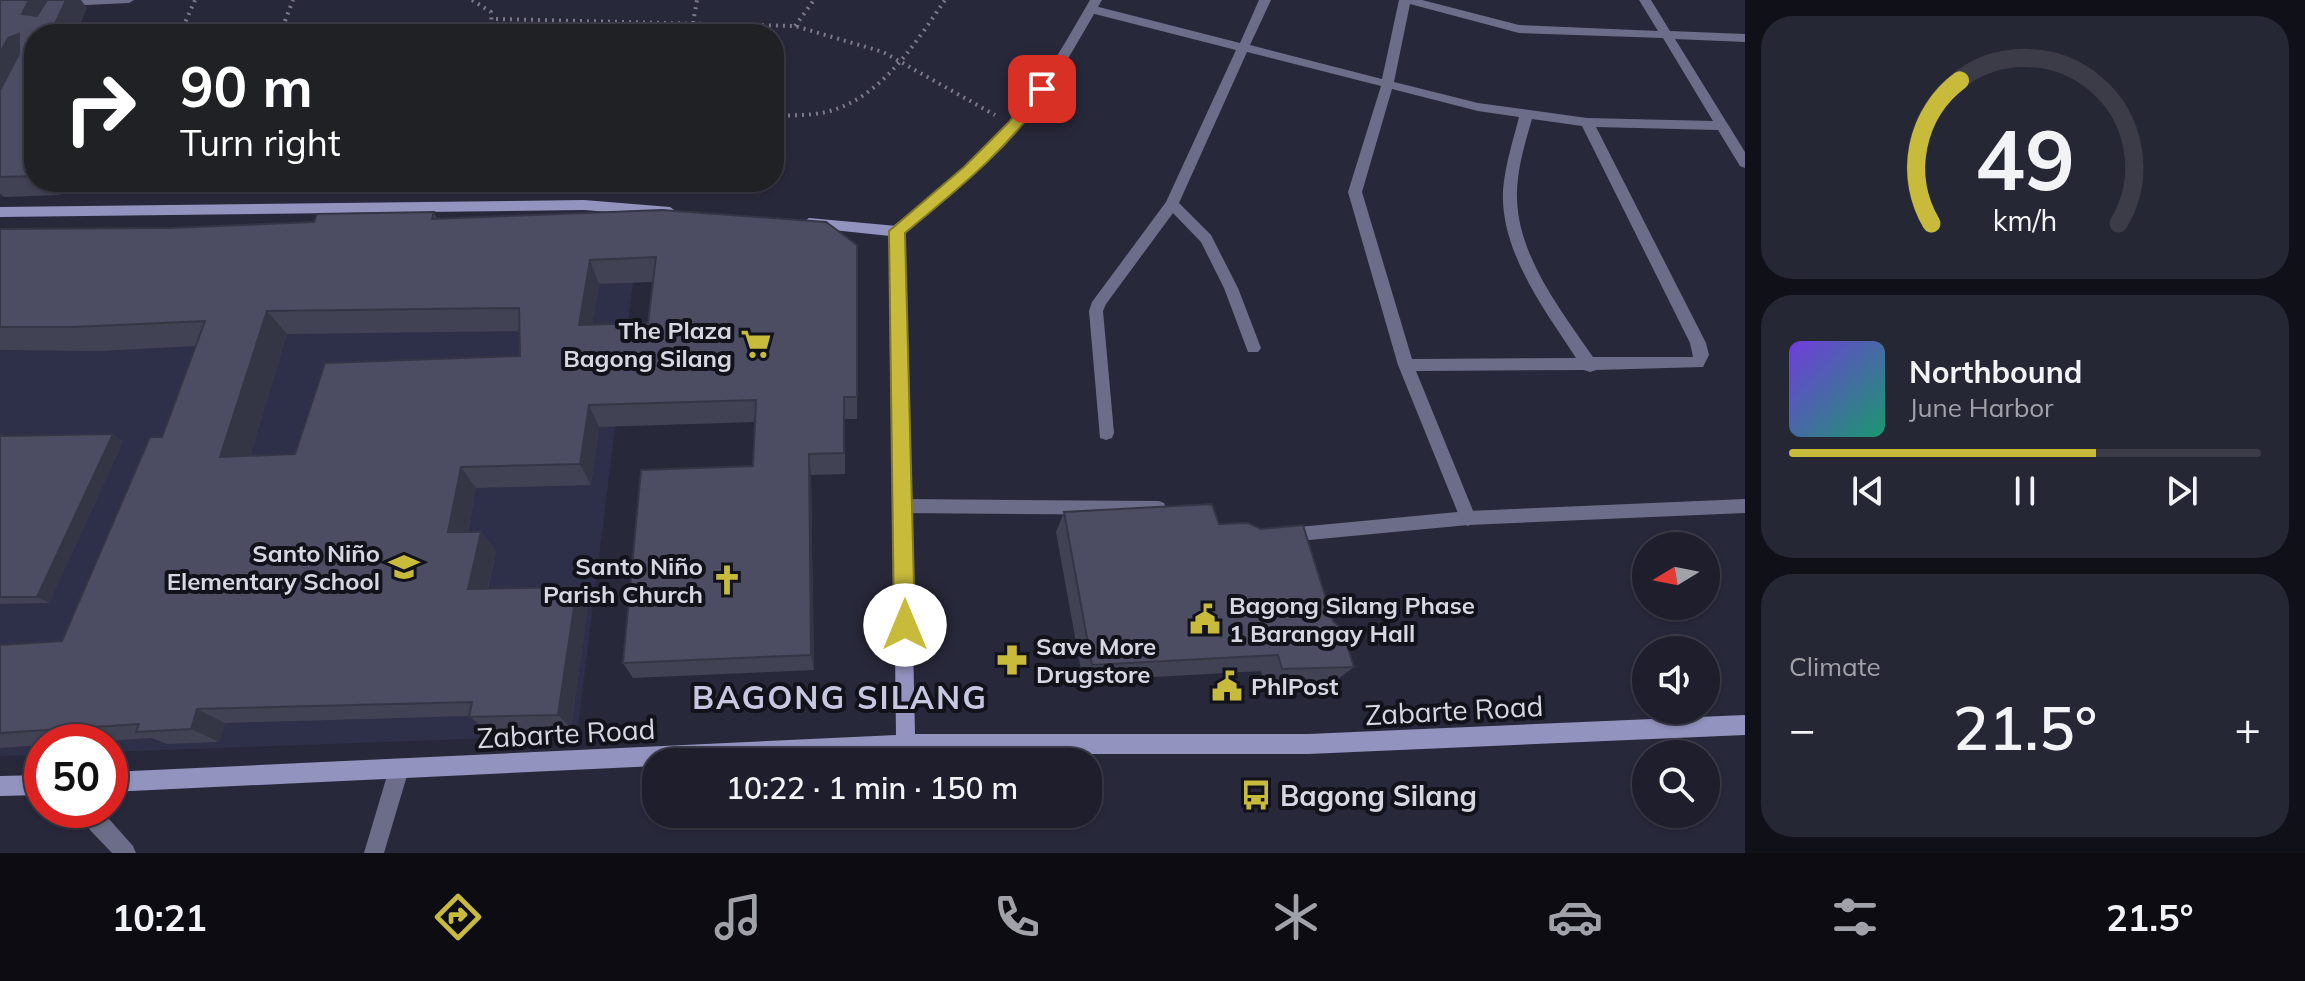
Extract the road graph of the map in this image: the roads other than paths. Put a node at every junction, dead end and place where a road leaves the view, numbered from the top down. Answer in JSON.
{"nodes":[{"id":1,"x":129,"y":0,"type":"edge"},
{"id":2,"x":1265,"y":0,"type":"edge"},
{"id":3,"x":1407,"y":0,"type":"edge"},
{"id":4,"x":1645,"y":0,"type":"edge"},
{"id":5,"x":1094,"y":4,"type":"edge"},
{"id":6,"x":62,"y":5,"type":"edge"},
{"id":7,"x":1670,"y":36,"type":"junction"},
{"id":8,"x":1745,"y":38,"type":"edge"},
{"id":9,"x":1244,"y":48,"type":"junction"},
{"id":10,"x":1387,"y":86,"type":"junction"},
{"id":11,"x":1526,"y":116,"type":"junction"},
{"id":12,"x":1587,"y":122,"type":"junction"},
{"id":13,"x":1722,"y":126,"type":"junction"},
{"id":14,"x":1745,"y":163,"type":"edge"},
{"id":15,"x":1172,"y":204,"type":"junction"},
{"id":16,"x":0,"y":212,"type":"edge"},
{"id":17,"x":678,"y":213,"type":"edge"},
{"id":18,"x":788,"y":222,"type":"edge"},
{"id":19,"x":897,"y":231,"type":"junction"},
{"id":20,"x":1253,"y":348,"type":"dead end"},
{"id":21,"x":1406,"y":365,"type":"junction"},
{"id":22,"x":1590,"y":366,"type":"junction"},
{"id":23,"x":1106,"y":433,"type":"dead end"},
{"id":24,"x":903,"y":506,"type":"junction"},
{"id":25,"x":1745,"y":506,"type":"edge"},
{"id":26,"x":1172,"y":508,"type":"edge"},
{"id":27,"x":1468,"y":518,"type":"junction"},
{"id":28,"x":1277,"y":536,"type":"edge"},
{"id":29,"x":1745,"y":725,"type":"edge"},
{"id":30,"x":906,"y":744,"type":"junction"},
{"id":31,"x":399,"y":769,"type":"junction"},
{"id":32,"x":128,"y":781,"type":"edge"},
{"id":33,"x":24,"y":785,"type":"edge"},
{"id":34,"x":0,"y":786,"type":"edge"},
{"id":35,"x":102,"y":828,"type":"edge"},
{"id":36,"x":126,"y":853,"type":"edge"},
{"id":37,"x":374,"y":853,"type":"edge"}],
"edges":[{"from":1,"to":6,"type":"lane"},
{"from":2,"to":9,"type":"street"},
{"from":3,"to":7,"type":"street"},
{"from":3,"to":10,"type":"street"},
{"from":4,"to":7,"type":"street"},
{"from":5,"to":9,"type":"street"},
{"from":5,"to":19,"type":"street"},
{"from":7,"to":8,"type":"street"},
{"from":7,"to":13,"type":"street"},
{"from":9,"to":10,"type":"street"},
{"from":9,"to":15,"type":"street"},
{"from":10,"to":11,"type":"street"},
{"from":10,"to":21,"type":"street"},
{"from":11,"to":12,"type":"street"},
{"from":11,"to":22,"type":"street"},
{"from":12,"to":13,"type":"street"},
{"from":12,"to":22,"type":"street"},
{"from":13,"to":14,"type":"street"},
{"from":15,"to":20,"type":"street"},
{"from":15,"to":23,"type":"street"},
{"from":16,"to":17,"type":"main road"},
{"from":18,"to":19,"type":"main road"},
{"from":19,"to":24,"type":"main road"},
{"from":21,"to":22,"type":"street"},
{"from":21,"to":27,"type":"street"},
{"from":24,"to":26,"type":"lane"},
{"from":24,"to":30,"type":"main road"},
{"from":25,"to":27,"type":"lane"},
{"from":27,"to":28,"type":"lane"},
{"from":29,"to":30,"type":"main road","name":"Zabarte Road"},
{"from":30,"to":31,"type":"main road","name":"Zabarte Road"},
{"from":31,"to":32,"type":"main road","name":"Zabarte Road"},
{"from":31,"to":37,"type":"street"},
{"from":33,"to":34,"type":"main road"},
{"from":35,"to":36,"type":"street"}]}
